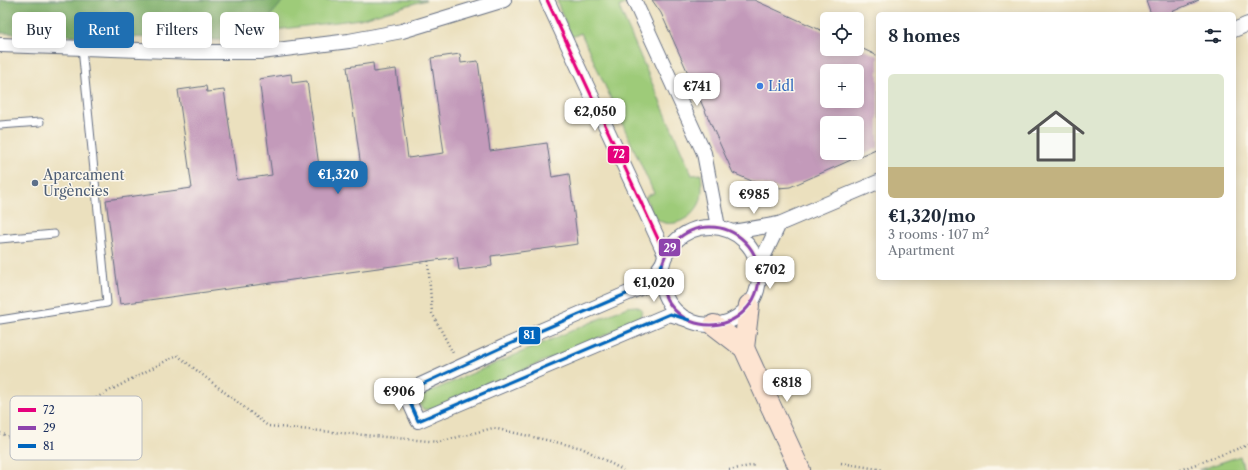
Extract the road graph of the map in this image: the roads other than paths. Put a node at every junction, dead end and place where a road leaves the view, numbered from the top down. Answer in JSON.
{"nodes":[{"id":1,"x":504,"y":0,"type":"edge"},
{"id":2,"x":547,"y":0,"type":"edge"},
{"id":3,"x":634,"y":0,"type":"edge"},
{"id":4,"x":1248,"y":24,"type":"edge"},
{"id":5,"x":1236,"y":29,"type":"edge"},
{"id":6,"x":0,"y":45,"type":"edge"},
{"id":7,"x":74,"y":48,"type":"edge"},
{"id":8,"x":82,"y":48,"type":"joint"},
{"id":9,"x":40,"y":122,"type":"dead end"},
{"id":10,"x":0,"y":125,"type":"edge"},
{"id":11,"x":876,"y":183,"type":"edge"},
{"id":12,"x":779,"y":224,"type":"junction"},
{"id":13,"x":718,"y":227,"type":"junction"},
{"id":14,"x":733,"y":232,"type":"junction"},
{"id":15,"x":54,"y":234,"type":"dead end"},
{"id":16,"x":0,"y":240,"type":"edge"},
{"id":17,"x":664,"y":259,"type":"junction"},
{"id":18,"x":758,"y":268,"type":"junction"},
{"id":19,"x":749,"y":305,"type":"junction"},
{"id":20,"x":0,"y":320,"type":"edge"},
{"id":21,"x":689,"y":320,"type":"junction"},
{"id":22,"x":714,"y":325,"type":"junction"},
{"id":23,"x":744,"y":348,"type":"junction"},
{"id":24,"x":800,"y":470,"type":"edge"}],
"edges":[{"from":1,"to":8,"type":"street"},
{"from":2,"to":17,"type":"street"},
{"from":3,"to":13,"type":"street"},
{"from":4,"to":5,"type":"street"},
{"from":6,"to":7,"type":"street"},
{"from":8,"to":20,"type":"lane"},
{"from":9,"to":10,"type":"lane"},
{"from":11,"to":12,"type":"street"},
{"from":12,"to":14,"type":"street"},
{"from":12,"to":18,"type":"street"},
{"from":13,"to":14,"type":"street"},
{"from":13,"to":17,"type":"street"},
{"from":14,"to":18,"type":"street"},
{"from":15,"to":16,"type":"lane"},
{"from":17,"to":21,"type":"street"},
{"from":17,"to":21,"type":"street"},
{"from":18,"to":19,"type":"street"},
{"from":19,"to":22,"type":"street"},
{"from":19,"to":23,"type":"street"},
{"from":21,"to":22,"type":"street"},
{"from":22,"to":23,"type":"street"},
{"from":23,"to":24,"type":"street"}]}
